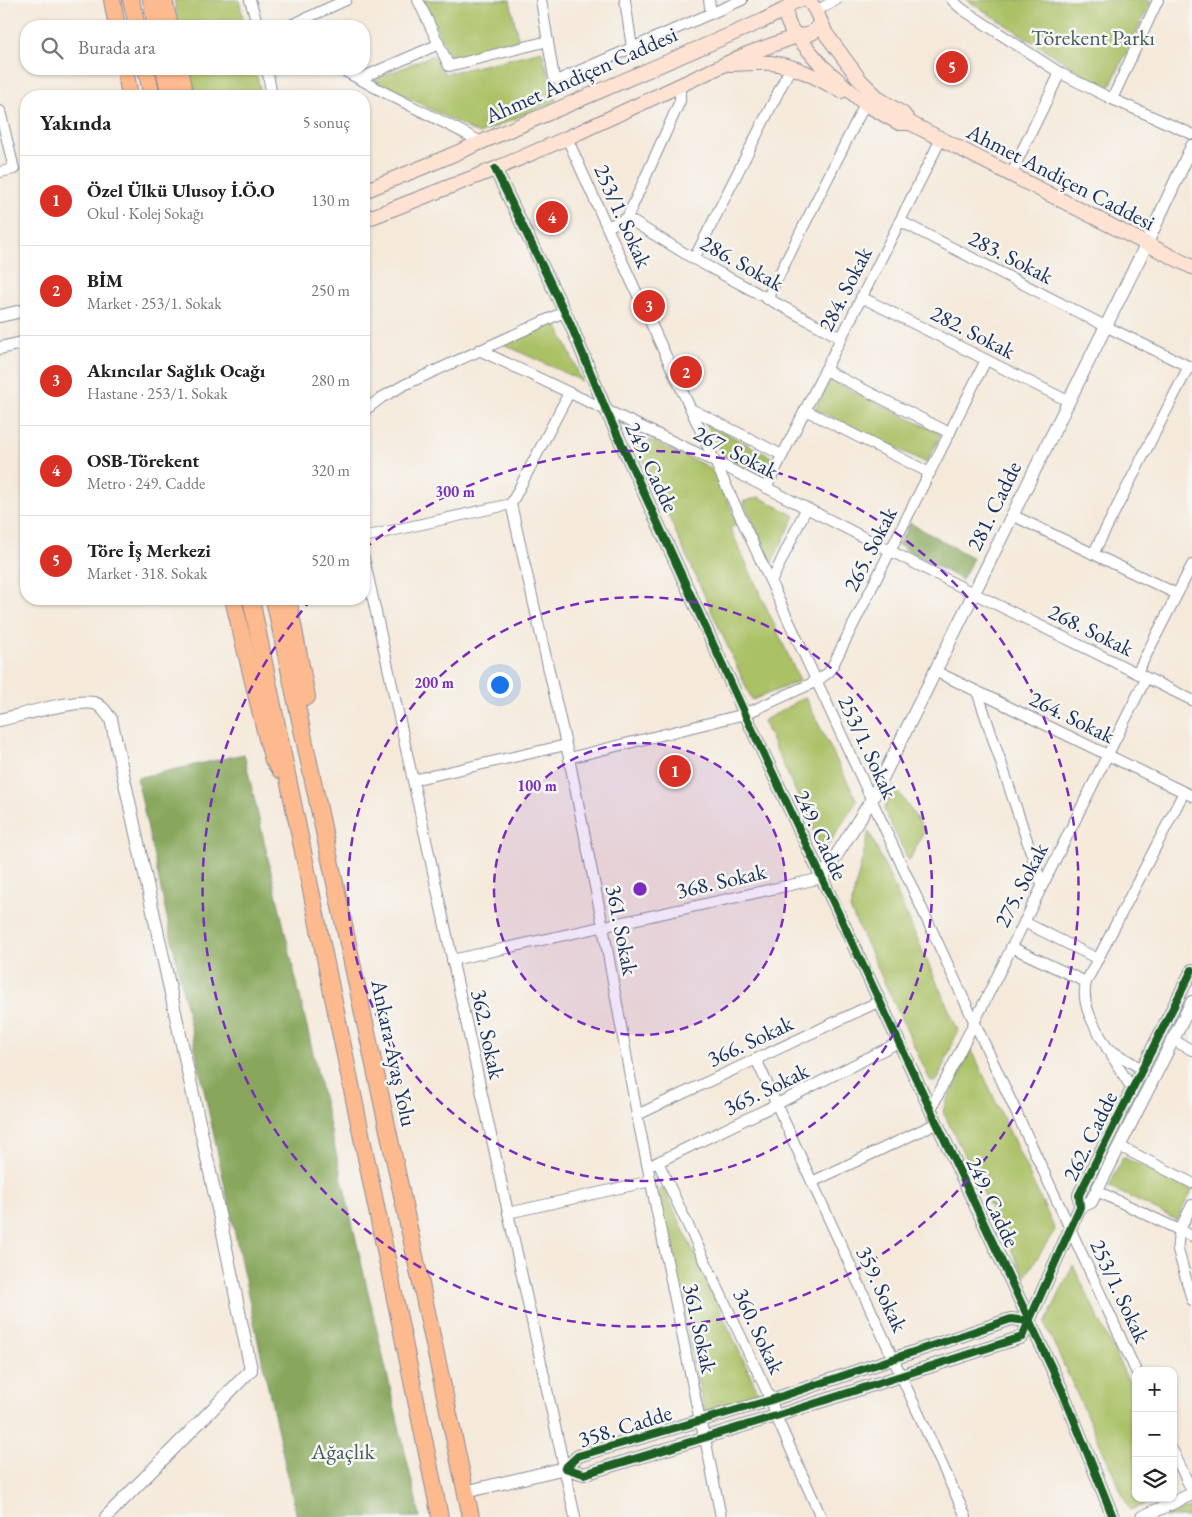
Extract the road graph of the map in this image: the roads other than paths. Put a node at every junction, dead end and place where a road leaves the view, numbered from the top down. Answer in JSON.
{"nodes":[{"id":1,"x":112,"y":0,"type":"edge"},
{"id":2,"x":131,"y":0,"type":"edge"},
{"id":3,"x":150,"y":0,"type":"edge"},
{"id":4,"x":164,"y":0,"type":"edge"},
{"id":5,"x":250,"y":0,"type":"edge"},
{"id":6,"x":346,"y":0,"type":"edge"},
{"id":7,"x":418,"y":0,"type":"edge"},
{"id":8,"x":541,"y":0,"type":"edge"},
{"id":9,"x":625,"y":0,"type":"edge"},
{"id":10,"x":709,"y":0,"type":"edge"},
{"id":11,"x":742,"y":0,"type":"edge"},
{"id":12,"x":799,"y":0,"type":"edge"},
{"id":13,"x":805,"y":0,"type":"edge"},
{"id":14,"x":836,"y":0,"type":"edge"},
{"id":15,"x":952,"y":0,"type":"edge"},
{"id":16,"x":1158,"y":0,"type":"edge"},
{"id":17,"x":787,"y":4,"type":"edge"},
{"id":18,"x":814,"y":9,"type":"edge"},
{"id":19,"x":711,"y":14,"type":"junction"},
{"id":20,"x":117,"y":20,"type":"edge"},
{"id":21,"x":136,"y":20,"type":"edge"},
{"id":22,"x":155,"y":20,"type":"edge"},
{"id":23,"x":169,"y":20,"type":"edge"},
{"id":24,"x":256,"y":20,"type":"edge"},
{"id":25,"x":302,"y":20,"type":"edge"},
{"id":26,"x":797,"y":36,"type":"junction"},
{"id":27,"x":548,"y":41,"type":"junction"},
{"id":28,"x":439,"y":44,"type":"junction"},
{"id":29,"x":632,"y":48,"type":"junction"},
{"id":30,"x":727,"y":63,"type":"junction"},
{"id":31,"x":791,"y":67,"type":"junction"},
{"id":32,"x":1060,"y":73,"type":"junction"},
{"id":33,"x":370,"y":74,"type":"edge"},
{"id":34,"x":126,"y":75,"type":"edge"},
{"id":35,"x":147,"y":75,"type":"edge"},
{"id":36,"x":165,"y":75,"type":"edge"},
{"id":37,"x":180,"y":75,"type":"edge"},
{"id":38,"x":268,"y":75,"type":"edge"},
{"id":39,"x":352,"y":75,"type":"edge"},
{"id":40,"x":368,"y":75,"type":"edge"},
{"id":41,"x":359,"y":79,"type":"junction"},
{"id":42,"x":680,"y":84,"type":"junction"},
{"id":43,"x":129,"y":90,"type":"edge"},
{"id":44,"x":151,"y":90,"type":"edge"},
{"id":45,"x":169,"y":90,"type":"edge"},
{"id":46,"x":184,"y":90,"type":"edge"},
{"id":47,"x":271,"y":90,"type":"edge"},
{"id":48,"x":1112,"y":99,"type":"junction"},
{"id":49,"x":865,"y":104,"type":"junction"},
{"id":50,"x":0,"y":111,"type":"edge"},
{"id":51,"x":910,"y":123,"type":"junction"},
{"id":52,"x":1192,"y":134,"type":"edge"},
{"id":53,"x":567,"y":138,"type":"junction"},
{"id":54,"x":941,"y":139,"type":"junction"},
{"id":55,"x":481,"y":142,"type":"junction"},
{"id":56,"x":1192,"y":146,"type":"edge"},
{"id":57,"x":495,"y":169,"type":"junction"},
{"id":58,"x":0,"y":172,"type":"edge"},
{"id":59,"x":1012,"y":176,"type":"junction"},
{"id":60,"x":370,"y":188,"type":"edge"},
{"id":61,"x":370,"y":218,"type":"edge"},
{"id":62,"x":626,"y":218,"type":"junction"},
{"id":63,"x":900,"y":221,"type":"junction"},
{"id":64,"x":607,"y":227,"type":"junction"},
{"id":65,"x":1146,"y":245,"type":"junction"},
{"id":66,"x":694,"y":259,"type":"junction"},
{"id":67,"x":1192,"y":268,"type":"edge"},
{"id":68,"x":862,"y":297,"type":"junction"},
{"id":69,"x":767,"y":299,"type":"junction"},
{"id":70,"x":20,"y":311,"type":"edge"},
{"id":71,"x":564,"y":312,"type":"junction"},
{"id":72,"x":0,"y":316,"type":"edge"},
{"id":73,"x":1105,"y":326,"type":"junction"},
{"id":74,"x":841,"y":338,"type":"junction"},
{"id":75,"x":20,"y":343,"type":"edge"},
{"id":76,"x":0,"y":348,"type":"edge"},
{"id":77,"x":479,"y":350,"type":"junction"},
{"id":78,"x":986,"y":360,"type":"junction"},
{"id":79,"x":1190,"y":367,"type":"edge"},
{"id":80,"x":825,"y":370,"type":"junction"},
{"id":81,"x":569,"y":393,"type":"junction"},
{"id":82,"x":1068,"y":401,"type":"junction"},
{"id":83,"x":370,"y":407,"type":"edge"},
{"id":84,"x":691,"y":408,"type":"junction"},
{"id":85,"x":606,"y":410,"type":"junction"},
{"id":86,"x":805,"y":410,"type":"junction"},
{"id":87,"x":950,"y":433,"type":"junction"},
{"id":88,"x":782,"y":455,"type":"junction"},
{"id":89,"x":716,"y":462,"type":"junction"},
{"id":90,"x":930,"y":472,"type":"junction"},
{"id":91,"x":766,"y":488,"type":"junction"},
{"id":92,"x":511,"y":504,"type":"junction"},
{"id":93,"x":806,"y":508,"type":"junction"},
{"id":94,"x":1012,"y":515,"type":"junction"},
{"id":95,"x":370,"y":536,"type":"edge"},
{"id":96,"x":890,"y":551,"type":"junction"},
{"id":97,"x":1093,"y":554,"type":"junction"},
{"id":98,"x":1192,"y":565,"type":"edge"},
{"id":99,"x":771,"y":582,"type":"junction"},
{"id":100,"x":370,"y":585,"type":"edge"},
{"id":101,"x":973,"y":593,"type":"junction"},
{"id":102,"x":1177,"y":594,"type":"junction"},
{"id":103,"x":234,"y":605,"type":"edge"},
{"id":104,"x":252,"y":605,"type":"edge"},
{"id":105,"x":275,"y":605,"type":"edge"},
{"id":106,"x":289,"y":605,"type":"edge"},
{"id":107,"x":935,"y":671,"type":"junction"},
{"id":108,"x":1141,"y":676,"type":"junction"},
{"id":109,"x":817,"y":681,"type":"junction"},
{"id":110,"x":977,"y":691,"type":"junction"},
{"id":111,"x":1192,"y":700,"type":"edge"},
{"id":112,"x":745,"y":714,"type":"junction"},
{"id":113,"x":0,"y":720,"type":"edge"},
{"id":114,"x":566,"y":744,"type":"junction"},
{"id":115,"x":1108,"y":755,"type":"junction"},
{"id":116,"x":569,"y":758,"type":"junction"},
{"id":117,"x":413,"y":780,"type":"junction"},
{"id":118,"x":289,"y":783,"type":"junction"},
{"id":119,"x":314,"y":785,"type":"junction"},
{"id":120,"x":1188,"y":794,"type":"edge"},
{"id":121,"x":872,"y":799,"type":"junction"},
{"id":122,"x":822,"y":878,"type":"junction"},
{"id":123,"x":1042,"y":885,"type":"junction"},
{"id":124,"x":1024,"y":922,"type":"junction"},
{"id":125,"x":603,"y":926,"type":"junction"},
{"id":126,"x":1011,"y":948,"type":"junction"},
{"id":127,"x":1098,"y":959,"type":"junction"},
{"id":128,"x":452,"y":960,"type":"junction"},
{"id":129,"x":1192,"y":970,"type":"edge"},
{"id":130,"x":1086,"y":982,"type":"junction"},
{"id":131,"x":880,"y":1001,"type":"junction"},
{"id":132,"x":1192,"y":1002,"type":"edge"},
{"id":133,"x":975,"y":1021,"type":"junction"},
{"id":134,"x":1173,"y":1040,"type":"junction"},
{"id":135,"x":899,"y":1042,"type":"junction"},
{"id":136,"x":1107,"y":1048,"type":"junction"},
{"id":137,"x":1192,"y":1050,"type":"edge"},
{"id":138,"x":756,"y":1059,"type":"junction"},
{"id":139,"x":1142,"y":1069,"type":"junction"},
{"id":140,"x":1132,"y":1089,"type":"junction"},
{"id":141,"x":777,"y":1104,"type":"junction"},
{"id":142,"x":930,"y":1110,"type":"junction"},
{"id":143,"x":637,"y":1115,"type":"junction"},
{"id":144,"x":936,"y":1123,"type":"junction"},
{"id":145,"x":1119,"y":1146,"type":"junction"},
{"id":146,"x":658,"y":1162,"type":"junction"},
{"id":147,"x":648,"y":1167,"type":"junction"},
{"id":148,"x":651,"y":1181,"type":"junction"},
{"id":149,"x":812,"y":1182,"type":"junction"},
{"id":150,"x":1192,"y":1183,"type":"edge"},
{"id":151,"x":1097,"y":1191,"type":"junction"},
{"id":152,"x":1192,"y":1205,"type":"edge"},
{"id":153,"x":1080,"y":1208,"type":"junction"},
{"id":154,"x":508,"y":1212,"type":"junction"},
{"id":155,"x":1071,"y":1229,"type":"junction"},
{"id":156,"x":1180,"y":1230,"type":"junction"},
{"id":157,"x":1192,"y":1236,"type":"edge"},
{"id":158,"x":1192,"y":1299,"type":"edge"},
{"id":159,"x":1030,"y":1321,"type":"junction"},
{"id":160,"x":894,"y":1358,"type":"junction"},
{"id":161,"x":1134,"y":1367,"type":"edge"},
{"id":162,"x":902,"y":1376,"type":"junction"},
{"id":163,"x":771,"y":1400,"type":"junction"},
{"id":164,"x":776,"y":1416,"type":"junction"},
{"id":165,"x":700,"y":1421,"type":"junction"},
{"id":166,"x":705,"y":1438,"type":"junction"},
{"id":167,"x":1176,"y":1457,"type":"edge"},
{"id":168,"x":565,"y":1468,"type":"junction"},
{"id":169,"x":465,"y":1492,"type":"junction"},
{"id":170,"x":1192,"y":1493,"type":"edge"},
{"id":171,"x":106,"y":1517,"type":"edge"},
{"id":172,"x":440,"y":1517,"type":"edge"},
{"id":173,"x":470,"y":1517,"type":"edge"},
{"id":174,"x":575,"y":1517,"type":"edge"},
{"id":175,"x":721,"y":1517,"type":"edge"},
{"id":176,"x":821,"y":1517,"type":"edge"},
{"id":177,"x":966,"y":1517,"type":"edge"},
{"id":178,"x":1113,"y":1517,"type":"edge"},
{"id":179,"x":1142,"y":1517,"type":"edge"}],
"edges":[{"from":1,"to":20,"type":"highway"},
{"from":2,"to":21,"type":"highway"},
{"from":3,"to":22,"type":"highway"},
{"from":4,"to":23,"type":"highway"},
{"from":5,"to":24,"type":"street"},
{"from":6,"to":25,"type":"street"},
{"from":7,"to":28,"type":"street"},
{"from":8,"to":27,"type":"street"},
{"from":9,"to":29,"type":"street"},
{"from":10,"to":19,"type":"street"},
{"from":11,"to":19,"type":"street"},
{"from":12,"to":17,"type":"main road"},
{"from":13,"to":18,"type":"main road"},
{"from":14,"to":18,"type":"street"},
{"from":15,"to":32,"type":"street"},
{"from":16,"to":48,"type":"street"},
{"from":17,"to":26,"type":"main road","name":"Ahmet Andiçen Caddesi"},
{"from":17,"to":55,"type":"main road","name":"Ahmet Andiçen Caddesi"},
{"from":18,"to":26,"type":"main road"},
{"from":18,"to":51,"type":"main road","name":"Ahmet Andiçen Caddesi"},
{"from":19,"to":29,"type":"street"},
{"from":26,"to":30,"type":"main road"},
{"from":26,"to":49,"type":"main road","name":"Ahmet Andiçen Caddesi"},
{"from":27,"to":28,"type":"street"},
{"from":27,"to":29,"type":"street"},
{"from":28,"to":33,"type":"street"},
{"from":30,"to":31,"type":"main road"},
{"from":30,"to":42,"type":"main road"},
{"from":31,"to":49,"type":"main road"},
{"from":31,"to":66,"type":"street"},
{"from":32,"to":48,"type":"street"},
{"from":32,"to":59,"type":"street"},
{"from":34,"to":43,"type":"highway"},
{"from":35,"to":44,"type":"highway"},
{"from":36,"to":45,"type":"highway"},
{"from":37,"to":46,"type":"highway"},
{"from":38,"to":47,"type":"street"},
{"from":39,"to":41,"type":"street"},
{"from":40,"to":41,"type":"street"},
{"from":41,"to":55,"type":"street"},
{"from":42,"to":53,"type":"main road"},
{"from":42,"to":62,"type":"street"},
{"from":48,"to":52,"type":"street"},
{"from":49,"to":51,"type":"main road","name":"Ahmet Andiçen Caddesi"},
{"from":49,"to":69,"type":"street"},
{"from":50,"to":58,"type":"street"},
{"from":51,"to":54,"type":"main road","name":"Ahmet Andiçen Caddesi"},
{"from":53,"to":57,"type":"main road"},
{"from":53,"to":64,"type":"street","name":"253/1. Sokak"},
{"from":54,"to":59,"type":"main road","name":"Ahmet Andiçen Caddesi"},
{"from":54,"to":63,"type":"street","name":"284. Sokak"},
{"from":55,"to":60,"type":"main road","name":"Ahmet Andiçen Caddesi"},
{"from":56,"to":65,"type":"street","name":"281. Cadde"},
{"from":57,"to":61,"type":"main road"},
{"from":57,"to":71,"type":"street","name":"249. Cadde"},
{"from":59,"to":65,"type":"main road","name":"Ahmet Andiçen Caddesi"},
{"from":62,"to":64,"type":"street"},
{"from":62,"to":66,"type":"street","name":"286. Sokak"},
{"from":63,"to":68,"type":"street","name":"284. Sokak"},
{"from":63,"to":73,"type":"street","name":"283. Sokak"},
{"from":64,"to":84,"type":"street","name":"253/1. Sokak"},
{"from":65,"to":67,"type":"main road","name":"Ahmet Andiçen Caddesi"},
{"from":65,"to":73,"type":"street","name":"281. Cadde"},
{"from":66,"to":69,"type":"street","name":"286. Sokak"},
{"from":68,"to":74,"type":"street","name":"284. Sokak"},
{"from":68,"to":78,"type":"street","name":"282. Sokak"},
{"from":69,"to":74,"type":"street","name":"286. Sokak"},
{"from":70,"to":72,"type":"street"},
{"from":71,"to":77,"type":"street"},
{"from":71,"to":85,"type":"street","name":"249. Cadde"},
{"from":73,"to":79,"type":"street","name":"283. Sokak"},
{"from":73,"to":82,"type":"street","name":"281. Cadde"},
{"from":74,"to":80,"type":"street","name":"284. Sokak"},
{"from":75,"to":76,"type":"street"},
{"from":77,"to":81,"type":"street","name":"267. Sokak"},
{"from":77,"to":83,"type":"street"},
{"from":78,"to":82,"type":"street","name":"282. Sokak"},
{"from":78,"to":87,"type":"street","name":"265. Sokak"},
{"from":79,"to":97,"type":"street"},
{"from":80,"to":86,"type":"street","name":"284. Sokak"},
{"from":80,"to":87,"type":"street"},
{"from":81,"to":85,"type":"street","name":"267. Sokak"},
{"from":81,"to":92,"type":"street"},
{"from":82,"to":94,"type":"street","name":"281. Cadde"},
{"from":84,"to":88,"type":"street"},
{"from":84,"to":89,"type":"street","name":"253/1. Sokak"},
{"from":85,"to":89,"type":"street","name":"267. Sokak"},
{"from":85,"to":112,"type":"street","name":"249. Cadde"},
{"from":86,"to":88,"type":"street","name":"284. Sokak"},
{"from":86,"to":90,"type":"street"},
{"from":87,"to":90,"type":"street","name":"265. Sokak"},
{"from":88,"to":91,"type":"street","name":"284. Sokak"},
{"from":89,"to":91,"type":"street","name":"267. Sokak"},
{"from":89,"to":99,"type":"street","name":"253/1. Sokak"},
{"from":90,"to":96,"type":"street","name":"265. Sokak"},
{"from":91,"to":93,"type":"street","name":"267. Sokak"},
{"from":92,"to":95,"type":"street"},
{"from":92,"to":114,"type":"street","name":"361. Sokak"},
{"from":93,"to":96,"type":"street","name":"267. Sokak"},
{"from":93,"to":99,"type":"street"},
{"from":94,"to":97,"type":"street"},
{"from":94,"to":101,"type":"street","name":"281. Cadde"},
{"from":96,"to":101,"type":"street","name":"267. Sokak"},
{"from":96,"to":109,"type":"street","name":"265. Sokak"},
{"from":97,"to":102,"type":"street"},
{"from":98,"to":102,"type":"street","name":"275. Sokak"},
{"from":99,"to":109,"type":"street","name":"253/1. Sokak"},
{"from":100,"to":117,"type":"street","name":"362. Sokak"},
{"from":101,"to":107,"type":"street","name":"281. Cadde"},
{"from":101,"to":108,"type":"street","name":"268. Sokak"},
{"from":102,"to":108,"type":"street","name":"275. Sokak"},
{"from":103,"to":118,"type":"highway"},
{"from":104,"to":118,"type":"highway"},
{"from":105,"to":119,"type":"highway","name":"Ankara-Ayaş Yolu"},
{"from":106,"to":119,"type":"highway"},
{"from":107,"to":110,"type":"street","name":"264. Sokak"},
{"from":107,"to":121,"type":"street","name":"281. Cadde"},
{"from":108,"to":111,"type":"street","name":"268. Sokak"},
{"from":108,"to":115,"type":"street","name":"275. Sokak"},
{"from":109,"to":112,"type":"street","name":"265. Sokak"},
{"from":109,"to":121,"type":"street","name":"253/1. Sokak"},
{"from":110,"to":115,"type":"street","name":"264. Sokak"},
{"from":110,"to":123,"type":"street"},
{"from":112,"to":116,"type":"street","name":"265. Sokak"},
{"from":112,"to":122,"type":"street","name":"249. Cadde"},
{"from":113,"to":171,"type":"street"},
{"from":114,"to":116,"type":"street","name":"361. Sokak"},
{"from":114,"to":117,"type":"street"},
{"from":115,"to":120,"type":"street","name":"264. Sokak"},
{"from":115,"to":123,"type":"street","name":"275. Sokak"},
{"from":116,"to":125,"type":"street","name":"361. Sokak"},
{"from":117,"to":128,"type":"street","name":"362. Sokak"},
{"from":118,"to":172,"type":"highway"},
{"from":119,"to":169,"type":"highway","name":"Ankara-Ayaş Yolu"},
{"from":120,"to":127,"type":"street"},
{"from":121,"to":122,"type":"street","name":"281. Cadde"},
{"from":121,"to":133,"type":"street","name":"253/1. Sokak"},
{"from":122,"to":125,"type":"street","name":"368. Sokak"},
{"from":122,"to":131,"type":"street","name":"249. Cadde"},
{"from":123,"to":124,"type":"street","name":"275. Sokak"},
{"from":124,"to":126,"type":"street","name":"275. Sokak"},
{"from":124,"to":127,"type":"street"},
{"from":125,"to":128,"type":"street","name":"368. Sokak"},
{"from":125,"to":143,"type":"street","name":"361. Sokak"},
{"from":126,"to":130,"type":"street"},
{"from":126,"to":133,"type":"street","name":"275. Sokak"},
{"from":127,"to":130,"type":"street"},
{"from":128,"to":154,"type":"street","name":"362. Sokak"},
{"from":129,"to":139,"type":"street","name":"262. Cadde"},
{"from":130,"to":136,"type":"street"},
{"from":131,"to":135,"type":"street","name":"249. Cadde"},
{"from":131,"to":138,"type":"street","name":"366. Sokak"},
{"from":132,"to":134,"type":"street","name":"262. Cadde"},
{"from":133,"to":142,"type":"street","name":"275. Sokak"},
{"from":133,"to":155,"type":"street","name":"253/1. Sokak"},
{"from":134,"to":137,"type":"street"},
{"from":134,"to":145,"type":"street","name":"262. Cadde"},
{"from":135,"to":141,"type":"street","name":"365. Sokak"},
{"from":135,"to":142,"type":"street","name":"249. Cadde"},
{"from":136,"to":139,"type":"street"},
{"from":136,"to":140,"type":"street"},
{"from":138,"to":141,"type":"street","name":"359. Sokak"},
{"from":138,"to":143,"type":"street","name":"366. Sokak"},
{"from":139,"to":140,"type":"street","name":"262. Cadde"},
{"from":140,"to":153,"type":"street","name":"262. Cadde"},
{"from":141,"to":146,"type":"street","name":"365. Sokak"},
{"from":141,"to":149,"type":"street","name":"359. Sokak"},
{"from":142,"to":144,"type":"street","name":"249. Cadde"},
{"from":143,"to":147,"type":"street","name":"361. Sokak"},
{"from":144,"to":149,"type":"street"},
{"from":144,"to":159,"type":"street","name":"249. Cadde"},
{"from":145,"to":150,"type":"street"},
{"from":145,"to":151,"type":"street","name":"262. Cadde"},
{"from":146,"to":147,"type":"street","name":"365. Sokak"},
{"from":146,"to":163,"type":"street","name":"360. Sokak"},
{"from":147,"to":148,"type":"street","name":"361. Sokak"},
{"from":148,"to":154,"type":"street"},
{"from":148,"to":165,"type":"street","name":"361. Sokak"},
{"from":149,"to":160,"type":"street","name":"359. Sokak"},
{"from":151,"to":153,"type":"street","name":"262. Cadde"},
{"from":151,"to":156,"type":"street"},
{"from":152,"to":156,"type":"street"},
{"from":153,"to":155,"type":"street","name":"262. Cadde"},
{"from":154,"to":168,"type":"street","name":"362. Sokak"},
{"from":155,"to":159,"type":"street","name":"262. Cadde"},
{"from":155,"to":161,"type":"street","name":"253/1. Sokak"},
{"from":156,"to":157,"type":"street"},
{"from":156,"to":158,"type":"street"},
{"from":159,"to":160,"type":"street","name":"358. Cadde"},
{"from":159,"to":162,"type":"street","name":"358. Cadde"},
{"from":159,"to":178,"type":"street","name":"249. Cadde"},
{"from":160,"to":162,"type":"street","name":"359. Sokak"},
{"from":160,"to":163,"type":"street","name":"358. Cadde"},
{"from":162,"to":164,"type":"street","name":"358. Cadde"},
{"from":162,"to":177,"type":"street","name":"359. Sokak"},
{"from":163,"to":164,"type":"street","name":"360. Sokak"},
{"from":163,"to":165,"type":"street","name":"358. Cadde"},
{"from":164,"to":166,"type":"street","name":"358. Cadde"},
{"from":164,"to":176,"type":"street","name":"360. Sokak"},
{"from":165,"to":166,"type":"street","name":"361. Sokak"},
{"from":165,"to":168,"type":"street","name":"358. Cadde"},
{"from":166,"to":168,"type":"street","name":"358. Cadde"},
{"from":166,"to":175,"type":"street","name":"361. Sokak"},
{"from":167,"to":170,"type":"street"},
{"from":168,"to":169,"type":"street","name":"358. Cadde"},
{"from":168,"to":174,"type":"street","name":"362. Sokak"},
{"from":169,"to":173,"type":"highway","name":"Ankara-Ayaş Yolu"},
{"from":170,"to":179,"type":"street"}]}
